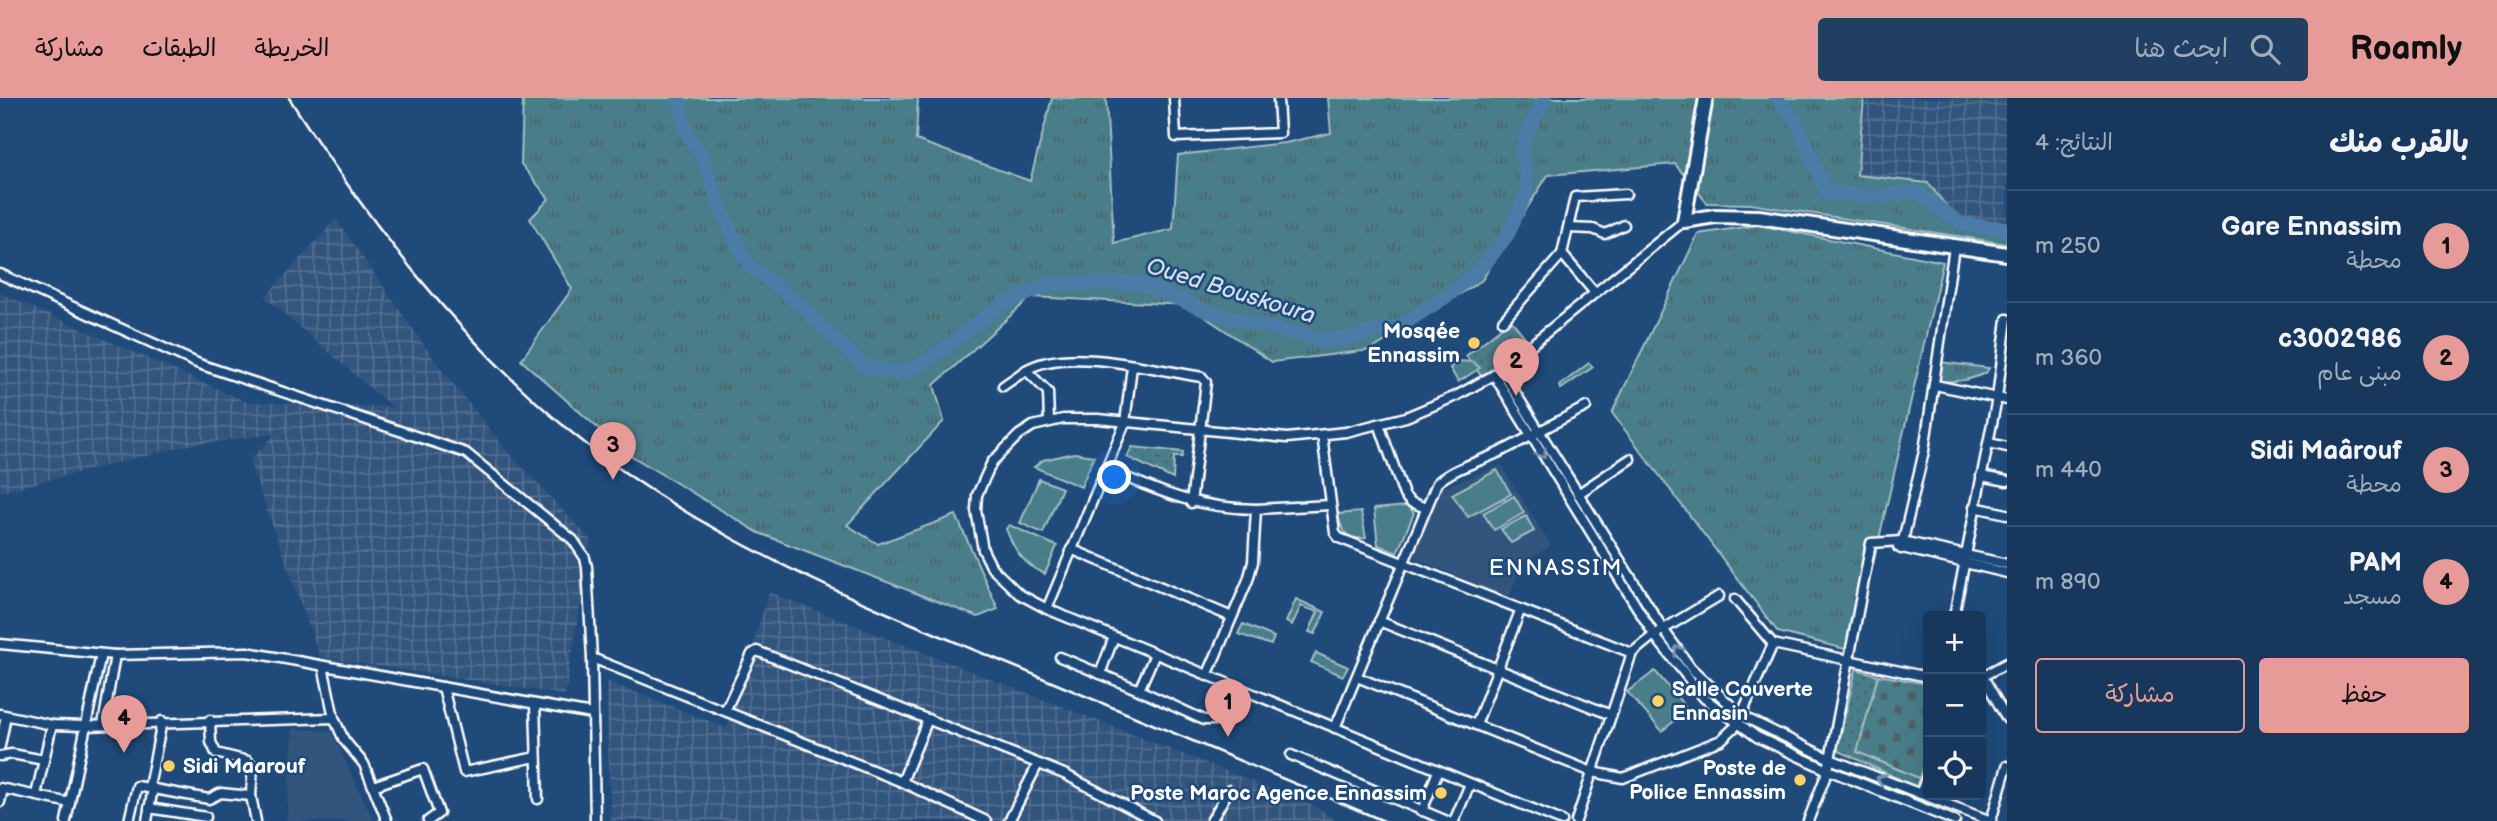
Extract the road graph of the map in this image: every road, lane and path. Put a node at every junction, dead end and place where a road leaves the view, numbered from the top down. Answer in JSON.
{"nodes":[{"id":1,"x":1174,"y":98,"type":"edge"},
{"id":2,"x":1278,"y":98,"type":"edge"},
{"id":3,"x":1706,"y":98,"type":"edge"},
{"id":4,"x":1626,"y":194,"type":"dead end"},
{"id":5,"x":1684,"y":221,"type":"junction"},
{"id":6,"x":1624,"y":225,"type":"dead end"},
{"id":7,"x":1568,"y":228,"type":"junction"},
{"id":8,"x":1954,"y":247,"type":"junction"},
{"id":9,"x":1562,"y":254,"type":"junction"},
{"id":10,"x":2007,"y":254,"type":"edge"},
{"id":11,"x":0,"y":274,"type":"edge"},
{"id":12,"x":1595,"y":293,"type":"junction"},
{"id":13,"x":2007,"y":319,"type":"edge"},
{"id":14,"x":1503,"y":321,"type":"dead end"},
{"id":15,"x":2006,"y":330,"type":"edge"},
{"id":16,"x":1132,"y":366,"type":"junction"},
{"id":17,"x":1026,"y":370,"type":"junction"},
{"id":18,"x":1498,"y":372,"type":"junction"},
{"id":19,"x":1003,"y":386,"type":"dead end"},
{"id":20,"x":1935,"y":386,"type":"junction"},
{"id":21,"x":1997,"y":398,"type":"junction"},
{"id":22,"x":2007,"y":400,"type":"edge"},
{"id":23,"x":1586,"y":407,"type":"dead end"},
{"id":24,"x":1049,"y":421,"type":"junction"},
{"id":25,"x":1125,"y":423,"type":"junction"},
{"id":26,"x":1379,"y":424,"type":"junction"},
{"id":27,"x":1539,"y":429,"type":"junction"},
{"id":28,"x":1199,"y":432,"type":"junction"},
{"id":29,"x":1322,"y":436,"type":"junction"},
{"id":30,"x":1530,"y":436,"type":"junction"},
{"id":31,"x":1989,"y":443,"type":"junction"},
{"id":32,"x":2007,"y":447,"type":"edge"},
{"id":33,"x":1630,"y":459,"type":"dead end"},
{"id":34,"x":1106,"y":469,"type":"junction"},
{"id":35,"x":1982,"y":475,"type":"junction"},
{"id":36,"x":2007,"y":481,"type":"edge"},
{"id":37,"x":1578,"y":494,"type":"junction"},
{"id":38,"x":1191,"y":503,"type":"junction"},
{"id":39,"x":1330,"y":505,"type":"junction"},
{"id":40,"x":1974,"y":507,"type":"junction"},
{"id":41,"x":1426,"y":508,"type":"junction"},
{"id":42,"x":1256,"y":509,"type":"junction"},
{"id":43,"x":2007,"y":514,"type":"edge"},
{"id":44,"x":1902,"y":545,"type":"junction"},
{"id":45,"x":1071,"y":549,"type":"junction"},
{"id":46,"x":1964,"y":559,"type":"junction"},
{"id":47,"x":2007,"y":564,"type":"edge"},
{"id":48,"x":1402,"y":565,"type":"junction"},
{"id":49,"x":2007,"y":573,"type":"edge"},
{"id":50,"x":1719,"y":596,"type":"dead end"},
{"id":51,"x":1735,"y":599,"type":"dead end"},
{"id":52,"x":1047,"y":609,"type":"junction"},
{"id":53,"x":1520,"y":611,"type":"junction"},
{"id":54,"x":1955,"y":611,"type":"edge"},
{"id":55,"x":1232,"y":617,"type":"junction"},
{"id":56,"x":1380,"y":621,"type":"junction"},
{"id":57,"x":1663,"y":629,"type":"junction"},
{"id":58,"x":1654,"y":635,"type":"junction"},
{"id":59,"x":1114,"y":637,"type":"junction"},
{"id":60,"x":0,"y":644,"type":"edge"},
{"id":61,"x":1773,"y":644,"type":"junction"},
{"id":62,"x":1632,"y":653,"type":"junction"},
{"id":63,"x":101,"y":654,"type":"junction"},
{"id":64,"x":1155,"y":654,"type":"junction"},
{"id":65,"x":115,"y":655,"type":"junction"},
{"id":66,"x":1060,"y":657,"type":"dead end"},
{"id":67,"x":592,"y":658,"type":"junction"},
{"id":68,"x":1850,"y":662,"type":"junction"},
{"id":69,"x":2007,"y":663,"type":"edge"},
{"id":70,"x":323,"y":666,"type":"junction"},
{"id":71,"x":1498,"y":669,"type":"junction"},
{"id":72,"x":1100,"y":674,"type":"junction"},
{"id":73,"x":1983,"y":674,"type":"edge"},
{"id":74,"x":1207,"y":676,"type":"junction"},
{"id":75,"x":1923,"y":676,"type":"edge"},
{"id":76,"x":1357,"y":677,"type":"junction"},
{"id":77,"x":1986,"y":683,"type":"edge"},
{"id":78,"x":443,"y":687,"type":"junction"},
{"id":79,"x":1139,"y":690,"type":"junction"},
{"id":80,"x":535,"y":704,"type":"junction"},
{"id":81,"x":725,"y":711,"type":"junction"},
{"id":82,"x":1224,"y":712,"type":"dead end"},
{"id":83,"x":592,"y":714,"type":"junction"},
{"id":84,"x":3,"y":715,"type":"edge"},
{"id":85,"x":1611,"y":715,"type":"junction"},
{"id":86,"x":1742,"y":716,"type":"junction"},
{"id":87,"x":334,"y":718,"type":"junction"},
{"id":88,"x":928,"y":719,"type":"junction"},
{"id":89,"x":2007,"y":719,"type":"edge"},
{"id":90,"x":210,"y":720,"type":"junction"},
{"id":91,"x":162,"y":721,"type":"junction"},
{"id":92,"x":52,"y":725,"type":"junction"},
{"id":93,"x":103,"y":725,"type":"junction"},
{"id":94,"x":1476,"y":725,"type":"junction"},
{"id":95,"x":1737,"y":725,"type":"junction"},
{"id":96,"x":86,"y":726,"type":"junction"},
{"id":97,"x":1335,"y":728,"type":"junction"},
{"id":98,"x":0,"y":746,"type":"edge"},
{"id":99,"x":1291,"y":755,"type":"dead end"},
{"id":100,"x":0,"y":756,"type":"edge"},
{"id":101,"x":536,"y":757,"type":"junction"},
{"id":102,"x":1830,"y":759,"type":"junction"},
{"id":103,"x":44,"y":760,"type":"junction"},
{"id":104,"x":1038,"y":764,"type":"junction"},
{"id":105,"x":2007,"y":766,"type":"edge"},
{"id":106,"x":1828,"y":770,"type":"junction"},
{"id":107,"x":1438,"y":771,"type":"junction"},
{"id":108,"x":1592,"y":772,"type":"junction"},
{"id":109,"x":902,"y":782,"type":"junction"},
{"id":110,"x":1471,"y":784,"type":"junction"},
{"id":111,"x":373,"y":786,"type":"junction"},
{"id":112,"x":1923,"y":786,"type":"edge"},
{"id":113,"x":151,"y":788,"type":"junction"},
{"id":114,"x":1,"y":789,"type":"edge"},
{"id":115,"x":1229,"y":790,"type":"dead end"},
{"id":116,"x":1920,"y":794,"type":"junction"},
{"id":117,"x":36,"y":795,"type":"junction"},
{"id":118,"x":251,"y":796,"type":"junction"},
{"id":119,"x":209,"y":799,"type":"junction"},
{"id":120,"x":538,"y":799,"type":"dead end"},
{"id":121,"x":0,"y":802,"type":"edge"},
{"id":122,"x":70,"y":803,"type":"junction"},
{"id":123,"x":149,"y":808,"type":"junction"},
{"id":124,"x":1422,"y":811,"type":"junction"},
{"id":125,"x":186,"y":818,"type":"edge"},
{"id":126,"x":206,"y":819,"type":"edge"},
{"id":127,"x":66,"y":821,"type":"edge"},
{"id":128,"x":129,"y":821,"type":"edge"},
{"id":129,"x":147,"y":821,"type":"edge"},
{"id":130,"x":256,"y":821,"type":"edge"},
{"id":131,"x":387,"y":821,"type":"edge"},
{"id":132,"x":428,"y":821,"type":"edge"},
{"id":133,"x":595,"y":821,"type":"edge"},
{"id":134,"x":986,"y":821,"type":"edge"},
{"id":135,"x":1009,"y":821,"type":"edge"},
{"id":136,"x":1155,"y":821,"type":"edge"},
{"id":137,"x":1211,"y":821,"type":"edge"},
{"id":138,"x":1447,"y":821,"type":"edge"},
{"id":139,"x":1454,"y":821,"type":"edge"},
{"id":140,"x":1562,"y":821,"type":"edge"},
{"id":141,"x":1576,"y":821,"type":"edge"},
{"id":142,"x":1808,"y":821,"type":"edge"},
{"id":143,"x":1955,"y":821,"type":"edge"},
{"id":144,"x":1991,"y":821,"type":"edge"}],
"edges":[{"from":1,"to":2,"type":"street"},
{"from":3,"to":5,"type":"street"},
{"from":4,"to":7,"type":"street"},
{"from":5,"to":8,"type":"street"},
{"from":5,"to":12,"type":"street"},
{"from":6,"to":7,"type":"street"},
{"from":7,"to":9,"type":"street"},
{"from":8,"to":10,"type":"street"},
{"from":8,"to":20,"type":"street"},
{"from":9,"to":12,"type":"street"},
{"from":9,"to":14,"type":"street"},
{"from":11,"to":67,"type":"street"},
{"from":12,"to":18,"type":"street"},
{"from":13,"to":15,"type":"street"},
{"from":15,"to":21,"type":"street"},
{"from":16,"to":17,"type":"street"},
{"from":16,"to":25,"type":"street"},
{"from":16,"to":28,"type":"street"},
{"from":17,"to":19,"type":"street"},
{"from":17,"to":24,"type":"street"},
{"from":18,"to":26,"type":"street"},
{"from":18,"to":27,"type":"street"},
{"from":18,"to":30,"type":"street"},
{"from":20,"to":21,"type":"street"},
{"from":20,"to":44,"type":"street"},
{"from":21,"to":22,"type":"street"},
{"from":21,"to":31,"type":"street"},
{"from":23,"to":27,"type":"street"},
{"from":24,"to":25,"type":"street"},
{"from":24,"to":52,"type":"street"},
{"from":25,"to":28,"type":"street"},
{"from":25,"to":34,"type":"street"},
{"from":26,"to":29,"type":"street"},
{"from":26,"to":41,"type":"street"},
{"from":27,"to":30,"type":"street"},
{"from":27,"to":37,"type":"street"},
{"from":28,"to":29,"type":"street"},
{"from":28,"to":38,"type":"street"},
{"from":29,"to":39,"type":"street"},
{"from":30,"to":41,"type":"street"},
{"from":30,"to":58,"type":"street","one_way":true},
{"from":31,"to":32,"type":"street"},
{"from":31,"to":35,"type":"street"},
{"from":33,"to":37,"type":"street"},
{"from":34,"to":38,"type":"street"},
{"from":34,"to":45,"type":"street"},
{"from":35,"to":36,"type":"street"},
{"from":35,"to":40,"type":"street"},
{"from":37,"to":57,"type":"street"},
{"from":38,"to":42,"type":"street"},
{"from":39,"to":42,"type":"street"},
{"from":39,"to":48,"type":"street"},
{"from":40,"to":43,"type":"street"},
{"from":40,"to":46,"type":"street"},
{"from":41,"to":48,"type":"street"},
{"from":42,"to":55,"type":"street"},
{"from":44,"to":46,"type":"street"},
{"from":44,"to":68,"type":"street"},
{"from":45,"to":52,"type":"street"},
{"from":45,"to":55,"type":"street"},
{"from":46,"to":47,"type":"street"},
{"from":46,"to":49,"type":"street"},
{"from":46,"to":54,"type":"street"},
{"from":48,"to":53,"type":"street"},
{"from":48,"to":56,"type":"street"},
{"from":50,"to":57,"type":"street"},
{"from":51,"to":61,"type":"street"},
{"from":52,"to":59,"type":"street"},
{"from":53,"to":62,"type":"street"},
{"from":53,"to":71,"type":"street"},
{"from":55,"to":74,"type":"street"},
{"from":56,"to":71,"type":"street"},
{"from":56,"to":76,"type":"street"},
{"from":57,"to":58,"type":"street"},
{"from":86,"to":57,"type":"street","one_way":true},
{"from":58,"to":62,"type":"street"},
{"from":58,"to":95,"type":"street"},
{"from":59,"to":64,"type":"street"},
{"from":59,"to":72,"type":"street"},
{"from":60,"to":63,"type":"street"},
{"from":61,"to":68,"type":"street"},
{"from":61,"to":86,"type":"street"},
{"from":62,"to":85,"type":"street"},
{"from":63,"to":65,"type":"street"},
{"from":63,"to":96,"type":"street"},
{"from":64,"to":74,"type":"street"},
{"from":64,"to":79,"type":"street"},
{"from":65,"to":70,"type":"street"},
{"from":65,"to":93,"type":"street"},
{"from":66,"to":72,"type":"street"},
{"from":67,"to":81,"type":"street"},
{"from":67,"to":83,"type":"street"},
{"from":68,"to":75,"type":"street"},
{"from":68,"to":102,"type":"street"},
{"from":69,"to":73,"type":"street"},
{"from":70,"to":78,"type":"street"},
{"from":70,"to":87,"type":"street"},
{"from":71,"to":85,"type":"street"},
{"from":71,"to":94,"type":"street"},
{"from":72,"to":79,"type":"street"},
{"from":74,"to":97,"type":"street"},
{"from":76,"to":94,"type":"street"},
{"from":76,"to":97,"type":"street"},
{"from":77,"to":89,"type":"street"},
{"from":78,"to":80,"type":"street"},
{"from":78,"to":101,"type":"street"},
{"from":79,"to":82,"type":"street"},
{"from":80,"to":83,"type":"street"},
{"from":80,"to":101,"type":"street"},
{"from":81,"to":88,"type":"street"},
{"from":81,"to":109,"type":"street"},
{"from":83,"to":133,"type":"street"},
{"from":84,"to":92,"type":"street"},
{"from":84,"to":98,"type":"street"},
{"from":85,"to":108,"type":"street"},
{"from":86,"to":95,"type":"street"},
{"from":86,"to":102,"type":"street"},
{"from":87,"to":90,"type":"street"},
{"from":87,"to":111,"type":"street"},
{"from":88,"to":104,"type":"street"},
{"from":88,"to":109,"type":"street"},
{"from":90,"to":91,"type":"street"},
{"from":90,"to":118,"type":"street"},
{"from":91,"to":93,"type":"street"},
{"from":91,"to":113,"type":"street"},
{"from":92,"to":96,"type":"street"},
{"from":92,"to":103,"type":"street"},
{"from":93,"to":96,"type":"street"},
{"from":94,"to":108,"type":"street"},
{"from":95,"to":106,"type":"street"},
{"from":95,"to":108,"type":"street"},
{"from":96,"to":122,"type":"street"},
{"from":97,"to":107,"type":"street"},
{"from":99,"to":124,"type":"street"},
{"from":100,"to":103,"type":"street"},
{"from":101,"to":120,"type":"street"},
{"from":102,"to":106,"type":"street"},
{"from":116,"to":102,"type":"street","one_way":true},
{"from":103,"to":117,"type":"street"},
{"from":104,"to":135,"type":"street"},
{"from":104,"to":136,"type":"street"},
{"from":105,"to":144,"type":"street"},
{"from":106,"to":142,"type":"street"},
{"from":106,"to":143,"type":"street"},
{"from":107,"to":110,"type":"street"},
{"from":107,"to":124,"type":"street"},
{"from":108,"to":141,"type":"street"},
{"from":109,"to":134,"type":"street"},
{"from":110,"to":139,"type":"street"},
{"from":110,"to":140,"type":"street"},
{"from":111,"to":131,"type":"street"},
{"from":111,"to":132,"type":"street"},
{"from":112,"to":116,"type":"street"},
{"from":113,"to":119,"type":"street"},
{"from":113,"to":123,"type":"street"},
{"from":113,"to":128,"type":"street"},
{"from":114,"to":117,"type":"street"},
{"from":114,"to":121,"type":"street"},
{"from":115,"to":137,"type":"street"},
{"from":116,"to":144,"type":"street"},
{"from":117,"to":122,"type":"street"},
{"from":118,"to":119,"type":"street"},
{"from":118,"to":130,"type":"street"},
{"from":119,"to":126,"type":"street"},
{"from":122,"to":127,"type":"street"},
{"from":123,"to":125,"type":"street"},
{"from":123,"to":129,"type":"street"},
{"from":124,"to":138,"type":"street"},
{"from":125,"to":126,"type":"street"}]}
